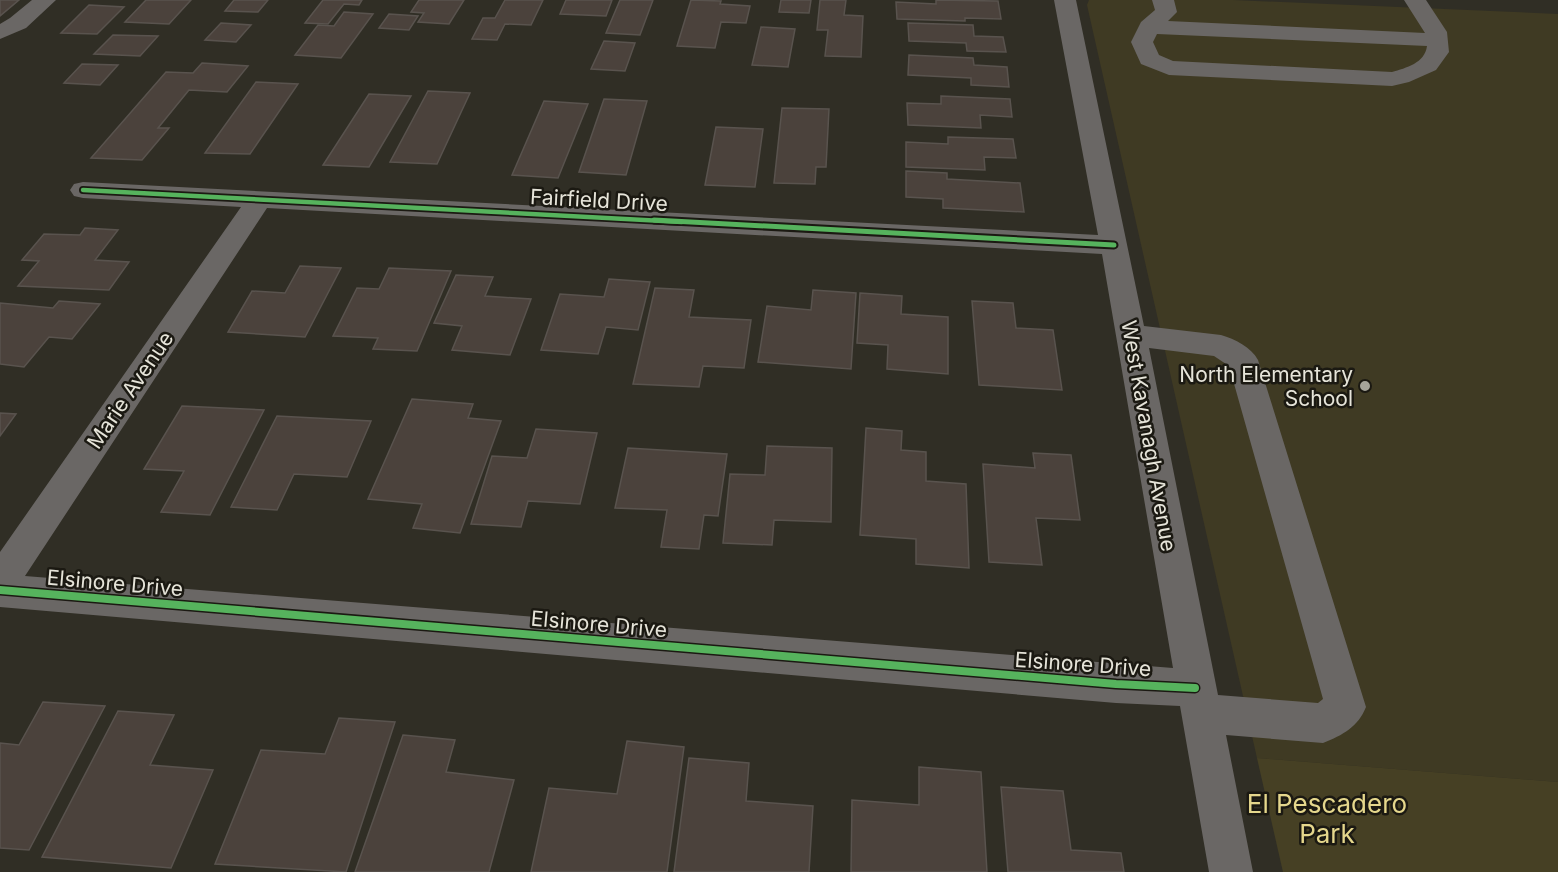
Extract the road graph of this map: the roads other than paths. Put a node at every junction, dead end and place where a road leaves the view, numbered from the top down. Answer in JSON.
{"nodes":[{"id":1,"x":45,"y":0,"type":"edge"},
{"id":2,"x":1065,"y":0,"type":"edge"},
{"id":3,"x":1163,"y":0,"type":"edge"},
{"id":4,"x":1415,"y":0,"type":"edge"},
{"id":5,"x":1149,"y":27,"type":"junction"},
{"id":6,"x":0,"y":33,"type":"edge"},
{"id":7,"x":1437,"y":40,"type":"junction"},
{"id":8,"x":83,"y":190,"type":"dead end"},
{"id":9,"x":260,"y":198,"type":"junction"},
{"id":10,"x":1114,"y":245,"type":"junction"},
{"id":11,"x":1130,"y":336,"type":"junction"},
{"id":12,"x":0,"y":582,"type":"edge"},
{"id":13,"x":0,"y":590,"type":"edge"},
{"id":14,"x":1197,"y":700,"type":"junction"},
{"id":15,"x":1231,"y":872,"type":"edge"}],
"edges":[{"from":1,"to":6,"type":"street"},
{"from":2,"to":10,"type":"street","name":"West Kavanagh Avenue"},
{"from":3,"to":5,"type":"street"},
{"from":4,"to":7,"type":"street"},
{"from":5,"to":7,"type":"street"},
{"from":5,"to":7,"type":"street"},
{"from":8,"to":9,"type":"street","name":"Fairfield Drive"},
{"from":9,"to":10,"type":"street","name":"Fairfield Drive"},
{"from":9,"to":12,"type":"street","name":"Marie Avenue"},
{"from":10,"to":11,"type":"street","name":"West Kavanagh Avenue"},
{"from":11,"to":14,"type":"street","name":"West Kavanagh Avenue"},
{"from":11,"to":14,"type":"street","name":"Elsinore Drive"},
{"from":13,"to":14,"type":"street","name":"Elsinore Drive"},
{"from":14,"to":15,"type":"street","name":"West Kavanagh Avenue"}]}
